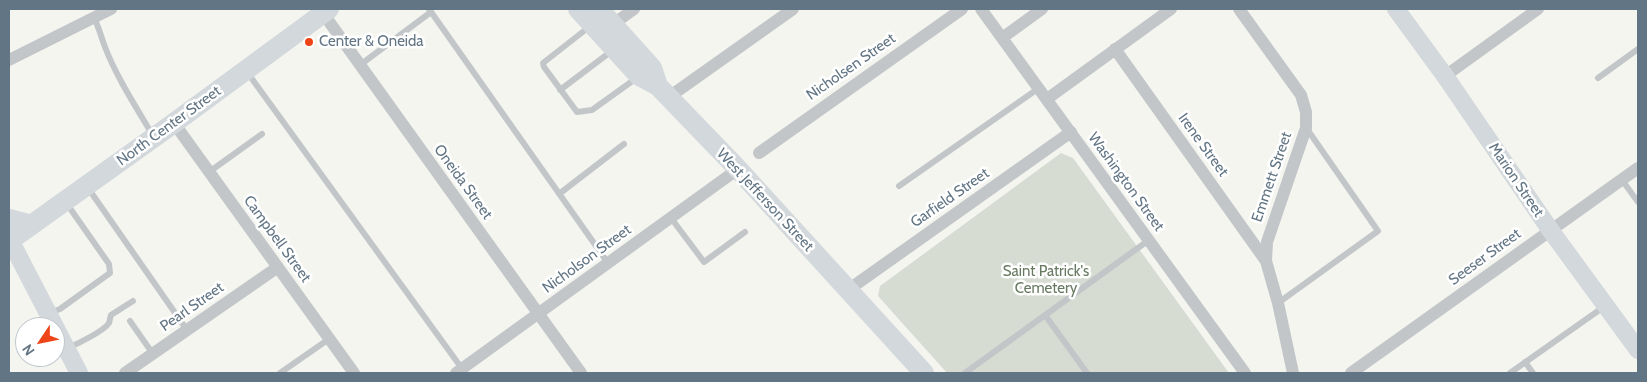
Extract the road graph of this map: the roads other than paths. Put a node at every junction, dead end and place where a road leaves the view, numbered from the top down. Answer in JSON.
{"nodes":[{"id":1,"x":111,"y":9,"type":"edge"},
{"id":2,"x":578,"y":9,"type":"edge"},
{"id":3,"x":634,"y":9,"type":"edge"},
{"id":4,"x":793,"y":9,"type":"edge"},
{"id":5,"x":962,"y":9,"type":"edge"},
{"id":6,"x":981,"y":9,"type":"edge"},
{"id":7,"x":1042,"y":9,"type":"edge"},
{"id":8,"x":1171,"y":9,"type":"edge"},
{"id":9,"x":1239,"y":9,"type":"edge"},
{"id":10,"x":1396,"y":9,"type":"edge"},
{"id":11,"x":1538,"y":9,"type":"edge"},
{"id":12,"x":324,"y":10,"type":"edge"},
{"id":13,"x":430,"y":10,"type":"edge"},
{"id":14,"x":94,"y":18,"type":"junction"},
{"id":15,"x":601,"y":23,"type":"edge"},
{"id":16,"x":1002,"y":38,"type":"junction"},
{"id":17,"x":615,"y":49,"type":"junction"},
{"id":18,"x":1115,"y":49,"type":"junction"},
{"id":19,"x":1638,"y":49,"type":"edge"},
{"id":20,"x":9,"y":60,"type":"edge"},
{"id":21,"x":360,"y":65,"type":"junction"},
{"id":22,"x":246,"y":70,"type":"junction"},
{"id":23,"x":639,"y":76,"type":"junction"},
{"id":24,"x":1444,"y":76,"type":"junction"},
{"id":25,"x":1598,"y":78,"type":"dead end"},
{"id":26,"x":1039,"y":88,"type":"junction"},
{"id":27,"x":560,"y":90,"type":"junction"},
{"id":28,"x":664,"y":92,"type":"junction"},
{"id":29,"x":1047,"y":99,"type":"junction"},
{"id":30,"x":174,"y":123,"type":"junction"},
{"id":31,"x":1306,"y":128,"type":"junction"},
{"id":32,"x":1071,"y":132,"type":"junction"},
{"id":33,"x":262,"y":134,"type":"dead end"},
{"id":34,"x":154,"y":137,"type":"junction"},
{"id":35,"x":624,"y":144,"type":"dead end"},
{"id":36,"x":760,"y":153,"type":"dead end"},
{"id":37,"x":1638,"y":168,"type":"edge"},
{"id":38,"x":738,"y":169,"type":"junction"},
{"id":39,"x":209,"y":172,"type":"junction"},
{"id":40,"x":1622,"y":180,"type":"junction"},
{"id":41,"x":86,"y":186,"type":"junction"},
{"id":42,"x":900,"y":186,"type":"dead end"},
{"id":43,"x":559,"y":194,"type":"junction"},
{"id":44,"x":65,"y":201,"type":"junction"},
{"id":45,"x":1638,"y":202,"type":"edge"},
{"id":46,"x":671,"y":218,"type":"junction"},
{"id":47,"x":9,"y":220,"type":"edge"},
{"id":48,"x":32,"y":225,"type":"junction"},
{"id":49,"x":1551,"y":230,"type":"junction"},
{"id":50,"x":745,"y":232,"type":"dead end"},
{"id":51,"x":9,"y":239,"type":"edge"},
{"id":52,"x":1149,"y":240,"type":"junction"},
{"id":53,"x":1266,"y":260,"type":"junction"},
{"id":54,"x":609,"y":263,"type":"junction"},
{"id":55,"x":278,"y":267,"type":"junction"},
{"id":56,"x":848,"y":290,"type":"junction"},
{"id":57,"x":133,"y":301,"type":"dead end"},
{"id":58,"x":1278,"y":303,"type":"junction"},
{"id":59,"x":1606,"y":306,"type":"junction"},
{"id":60,"x":48,"y":314,"type":"junction"},
{"id":61,"x":538,"y":315,"type":"junction"},
{"id":62,"x":1045,"y":315,"type":"junction"},
{"id":63,"x":130,"y":321,"type":"dead end"},
{"id":64,"x":187,"y":330,"type":"junction"},
{"id":65,"x":329,"y":339,"type":"junction"},
{"id":66,"x":67,"y":349,"type":"junction"},
{"id":67,"x":1638,"y":350,"type":"edge"},
{"id":68,"x":153,"y":354,"type":"junction"},
{"id":69,"x":1525,"y":362,"type":"junction"},
{"id":70,"x":918,"y":371,"type":"edge"},
{"id":71,"x":461,"y":372,"type":"edge"},
{"id":72,"x":78,"y":373,"type":"edge"},
{"id":73,"x":125,"y":373,"type":"edge"},
{"id":74,"x":280,"y":373,"type":"edge"},
{"id":75,"x":354,"y":373,"type":"edge"},
{"id":76,"x":581,"y":373,"type":"edge"},
{"id":77,"x":965,"y":373,"type":"edge"},
{"id":78,"x":1087,"y":373,"type":"edge"},
{"id":79,"x":1245,"y":373,"type":"edge"},
{"id":80,"x":1293,"y":373,"type":"edge"},
{"id":81,"x":1352,"y":373,"type":"edge"},
{"id":82,"x":1510,"y":373,"type":"edge"},
{"id":83,"x":1533,"y":373,"type":"edge"}],
"edges":[{"from":1,"to":14,"type":"street"},
{"from":2,"to":15,"type":"main road"},
{"from":3,"to":15,"type":"street"},
{"from":4,"to":28,"type":"street"},
{"from":5,"to":36,"type":"street","name":"Nicholsen Street"},
{"from":6,"to":16,"type":"street","name":"Washington Street"},
{"from":7,"to":16,"type":"street"},
{"from":8,"to":18,"type":"street"},
{"from":9,"to":31,"type":"street","name":"Emmett Street"},
{"from":10,"to":24,"type":"street","name":"Marion Street"},
{"from":11,"to":24,"type":"street"},
{"from":12,"to":21,"type":"street","name":"Oneida Street"},
{"from":12,"to":22,"type":"main road","name":"North Center Street"},
{"from":13,"to":21,"type":"lane"},
{"from":13,"to":43,"type":"lane"},
{"from":14,"to":20,"type":"street"},
{"from":14,"to":34,"type":"lane"},
{"from":15,"to":17,"type":"main road"},
{"from":15,"to":27,"type":"lane"},
{"from":15,"to":28,"type":"main road","name":"West Jefferson Street"},
{"from":16,"to":26,"type":"street","name":"Washington Street"},
{"from":17,"to":23,"type":"main road"},
{"from":17,"to":27,"type":"lane"},
{"from":18,"to":29,"type":"street"},
{"from":18,"to":53,"type":"street","name":"Irene Street"},
{"from":19,"to":25,"type":"lane"},
{"from":21,"to":61,"type":"street","name":"Oneida Street"},
{"from":22,"to":30,"type":"main road","name":"North Center Street"},
{"from":22,"to":71,"type":"lane"},
{"from":23,"to":27,"type":"lane"},
{"from":23,"to":28,"type":"main road"},
{"from":24,"to":49,"type":"street","name":"Marion Street"},
{"from":26,"to":29,"type":"street","name":"Washington Street"},
{"from":26,"to":42,"type":"lane"},
{"from":28,"to":38,"type":"main road","name":"West Jefferson Street"},
{"from":29,"to":32,"type":"street","name":"Washington Street"},
{"from":30,"to":34,"type":"main road","name":"North Center Street"},
{"from":30,"to":39,"type":"street","name":"Campbell Street"},
{"from":31,"to":53,"type":"street","name":"Emmett Street"},
{"from":31,"to":58,"type":"lane"},
{"from":32,"to":52,"type":"street","name":"Washington Street"},
{"from":32,"to":56,"type":"street","name":"Garfield Street"},
{"from":33,"to":39,"type":"lane"},
{"from":34,"to":41,"type":"main road","name":"North Center Street"},
{"from":35,"to":43,"type":"lane"},
{"from":37,"to":40,"type":"street","name":"Seeser Street"},
{"from":38,"to":46,"type":"street","name":"Nicholson Street"},
{"from":38,"to":56,"type":"main road","name":"West Jefferson Street"},
{"from":39,"to":55,"type":"street","name":"Campbell Street"},
{"from":40,"to":45,"type":"lane"},
{"from":40,"to":49,"type":"street","name":"Seeser Street"},
{"from":41,"to":44,"type":"main road","name":"North Center Street"},
{"from":41,"to":64,"type":"lane"},
{"from":43,"to":54,"type":"lane"},
{"from":44,"to":48,"type":"main road","name":"North Center Street"},
{"from":44,"to":60,"type":"lane"},
{"from":46,"to":50,"type":"lane"},
{"from":46,"to":54,"type":"street","name":"Nicholson Street"},
{"from":47,"to":48,"type":"main road"},
{"from":48,"to":51,"type":"main road","name":"North Center Street"},
{"from":49,"to":59,"type":"street","name":"Marion Street"},
{"from":49,"to":81,"type":"street","name":"Seeser Street"},
{"from":51,"to":60,"type":"street"},
{"from":52,"to":62,"type":"lane"},
{"from":52,"to":79,"type":"street","name":"Washington Street"},
{"from":53,"to":58,"type":"street","name":"Emmett Street"},
{"from":54,"to":61,"type":"street","name":"Nicholson Street"},
{"from":55,"to":64,"type":"street","name":"Pearl Street"},
{"from":55,"to":65,"type":"street","name":"Campbell Street"},
{"from":56,"to":70,"type":"main road","name":"West Jefferson Street"},
{"from":57,"to":66,"type":"lane"},
{"from":58,"to":80,"type":"street","name":"Emmett Street"},
{"from":59,"to":67,"type":"street","name":"Marion Street"},
{"from":59,"to":69,"type":"lane"},
{"from":60,"to":66,"type":"street"},
{"from":61,"to":71,"type":"street","name":"Nicholson Street"},
{"from":61,"to":76,"type":"street","name":"Oneida Street"},
{"from":62,"to":77,"type":"lane"},
{"from":62,"to":78,"type":"lane"},
{"from":63,"to":68,"type":"lane"},
{"from":64,"to":68,"type":"street","name":"Pearl Street"},
{"from":65,"to":74,"type":"lane"},
{"from":65,"to":75,"type":"street","name":"Campbell Street"},
{"from":66,"to":72,"type":"street"},
{"from":68,"to":73,"type":"street","name":"Pearl Street"},
{"from":69,"to":82,"type":"lane"},
{"from":69,"to":83,"type":"lane"}]}
